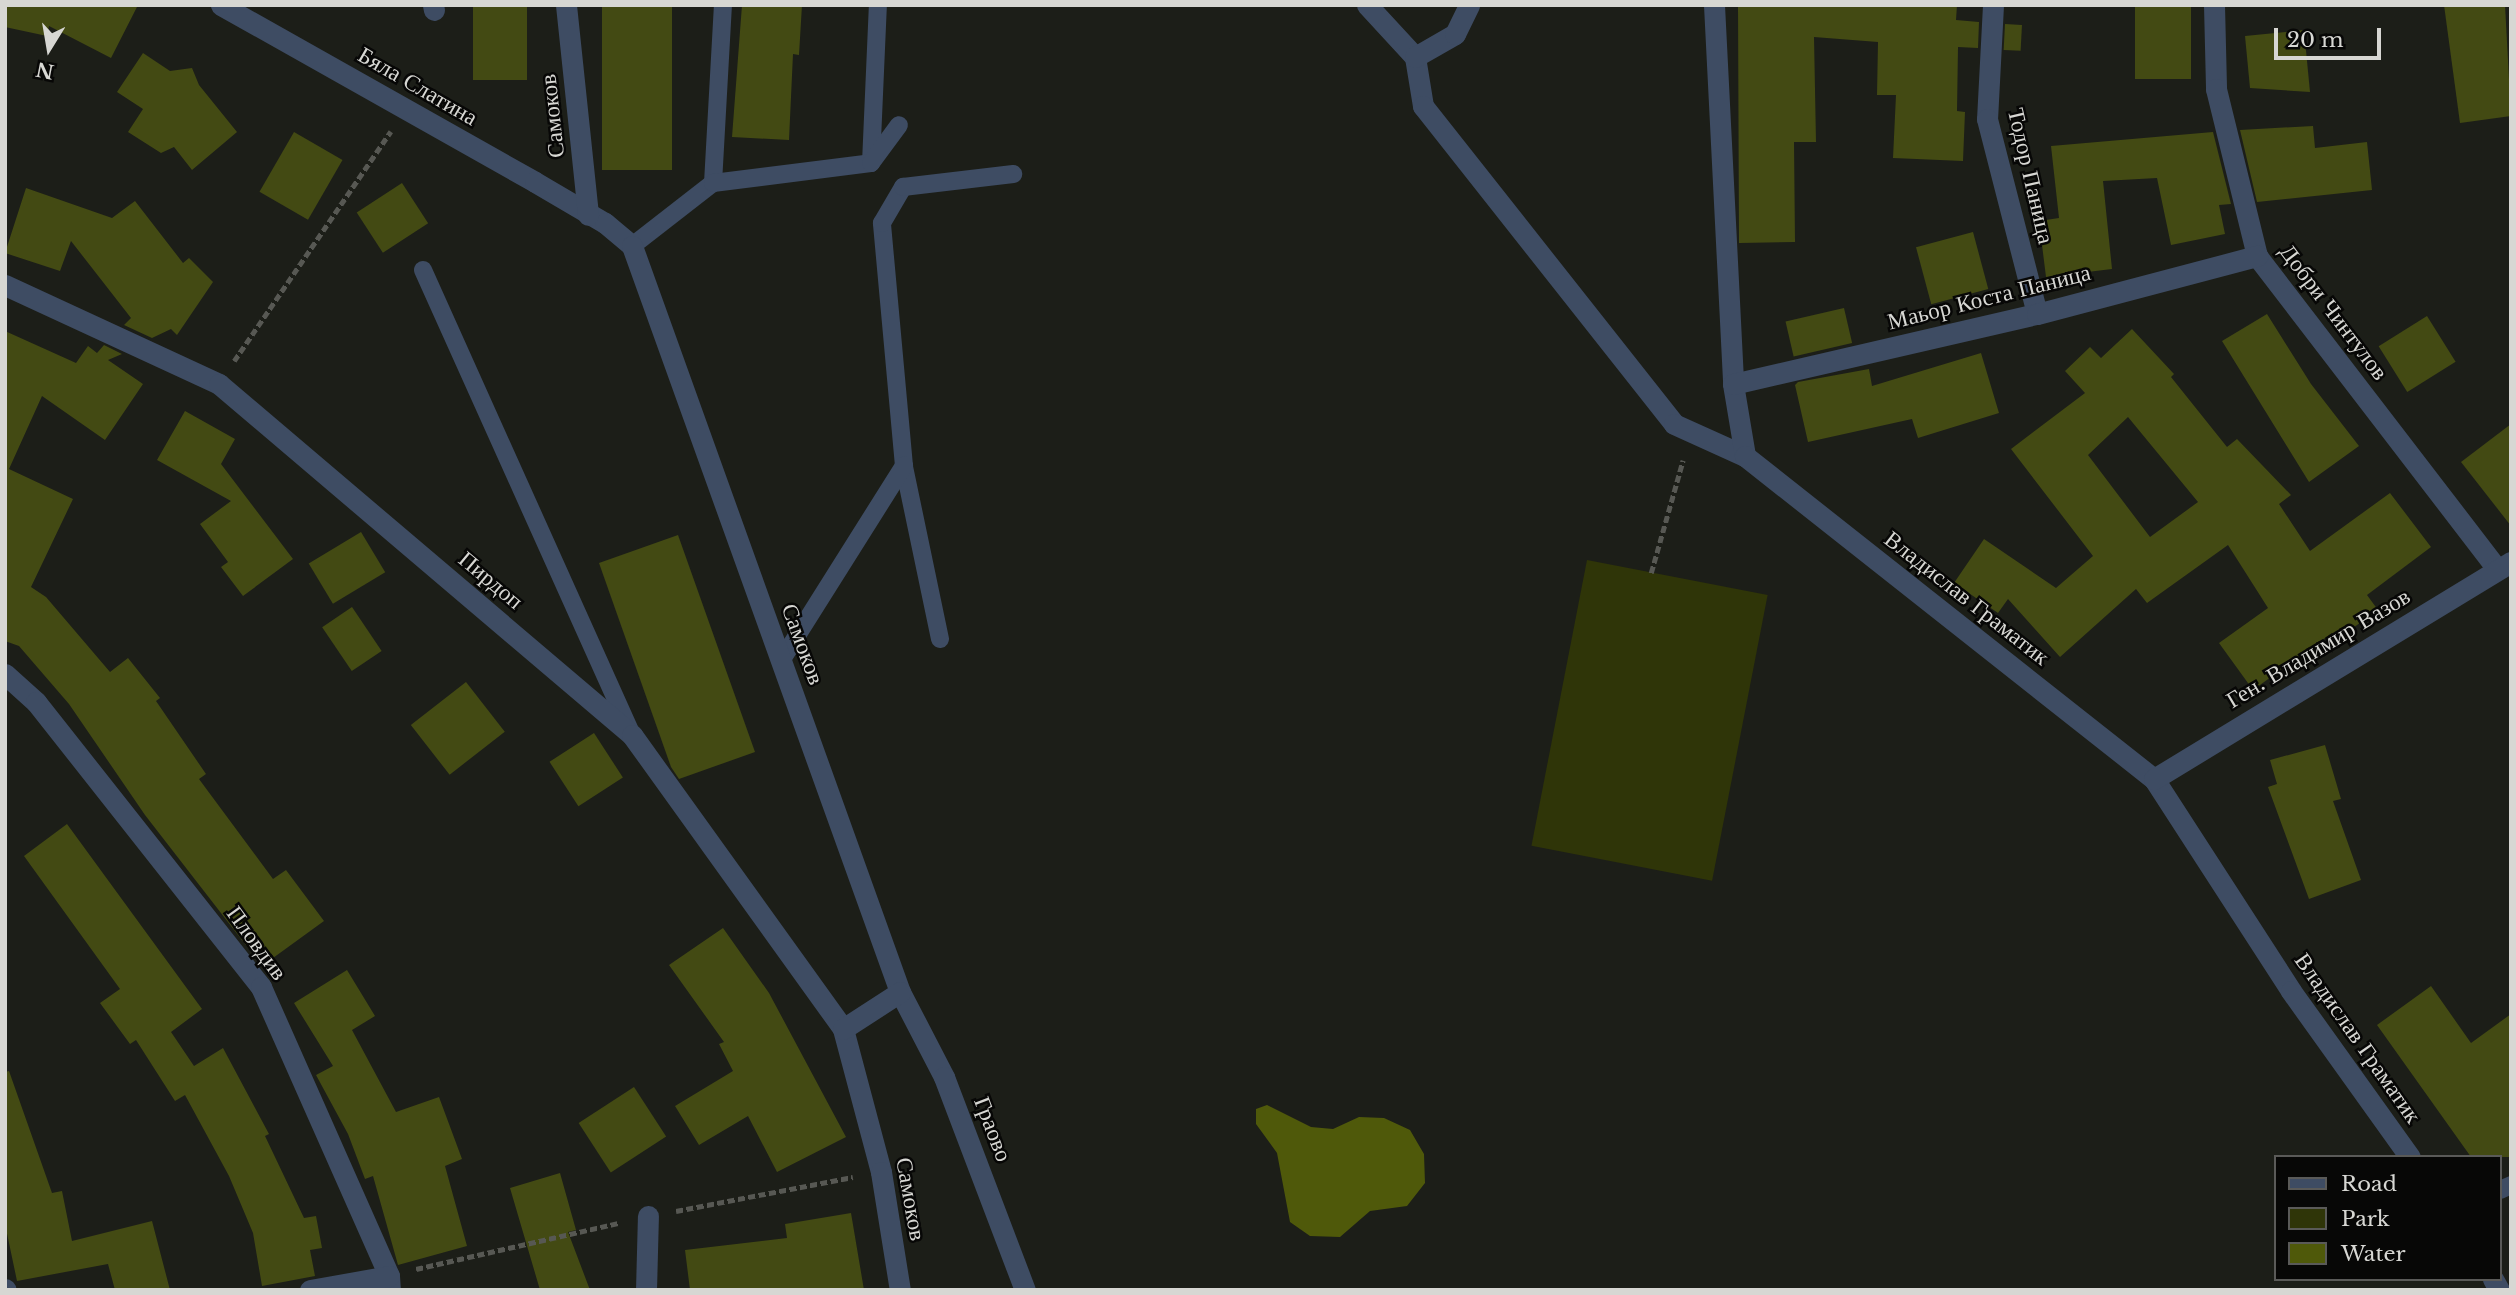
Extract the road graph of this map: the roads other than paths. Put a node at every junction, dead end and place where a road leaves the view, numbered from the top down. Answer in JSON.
{"nodes":[{"id":1,"x":221,"y":5,"type":"edge"},
{"id":2,"x":566,"y":5,"type":"edge"},
{"id":3,"x":723,"y":5,"type":"edge"},
{"id":4,"x":878,"y":5,"type":"edge"},
{"id":5,"x":1367,"y":5,"type":"edge"},
{"id":6,"x":1469,"y":5,"type":"edge"},
{"id":7,"x":1714,"y":5,"type":"edge"},
{"id":8,"x":1993,"y":5,"type":"edge"},
{"id":9,"x":2214,"y":5,"type":"edge"},
{"id":10,"x":1415,"y":57,"type":"junction"},
{"id":11,"x":899,"y":125,"type":"dead end"},
{"id":12,"x":871,"y":163,"type":"junction"},
{"id":13,"x":1013,"y":174,"type":"dead end"},
{"id":14,"x":713,"y":183,"type":"junction"},
{"id":15,"x":588,"y":215,"type":"junction"},
{"id":16,"x":632,"y":246,"type":"junction"},
{"id":17,"x":2257,"y":256,"type":"junction"},
{"id":18,"x":423,"y":270,"type":"dead end"},
{"id":19,"x":5,"y":285,"type":"edge"},
{"id":20,"x":2037,"y":314,"type":"junction"},
{"id":21,"x":1733,"y":384,"type":"junction"},
{"id":22,"x":1745,"y":456,"type":"junction"},
{"id":23,"x":904,"y":466,"type":"junction"},
{"id":24,"x":2504,"y":566,"type":"edge"},
{"id":25,"x":940,"y":639,"type":"dead end"},
{"id":26,"x":781,"y":661,"type":"junction"},
{"id":27,"x":5,"y":674,"type":"edge"},
{"id":28,"x":632,"y":735,"type":"junction"},
{"id":29,"x":2154,"y":779,"type":"junction"},
{"id":30,"x":900,"y":992,"type":"junction"},
{"id":31,"x":843,"y":1029,"type":"junction"},
{"id":32,"x":2409,"y":1155,"type":"edge"},
{"id":33,"x":648,"y":1216,"type":"dead end"},
{"id":34,"x":389,"y":1283,"type":"edge"},
{"id":35,"x":310,"y":1290,"type":"edge"},
{"id":36,"x":646,"y":1290,"type":"edge"},
{"id":37,"x":900,"y":1290,"type":"edge"},
{"id":38,"x":1025,"y":1290,"type":"edge"}],
"edges":[{"from":1,"to":15,"type":"street","name":"Бяла Слатина"},
{"from":2,"to":15,"type":"street","name":"Самоков"},
{"from":3,"to":14,"type":"lane"},
{"from":4,"to":12,"type":"lane"},
{"from":5,"to":10,"type":"street"},
{"from":6,"to":10,"type":"street"},
{"from":7,"to":21,"type":"street"},
{"from":8,"to":20,"type":"street","name":"Тодор Паница"},
{"from":9,"to":17,"type":"street","name":"Добри Чинтулов"},
{"from":10,"to":22,"type":"street","name":"Владислав Граматик"},
{"from":11,"to":12,"type":"lane"},
{"from":12,"to":14,"type":"lane"},
{"from":13,"to":23,"type":"lane"},
{"from":14,"to":16,"type":"lane"},
{"from":15,"to":16,"type":"street"},
{"from":16,"to":26,"type":"street","name":"Самоков"},
{"from":17,"to":20,"type":"street","name":"Маьор Коста Паница"},
{"from":17,"to":24,"type":"street","name":"Добри Чинтулов"},
{"from":18,"to":28,"type":"lane"},
{"from":19,"to":28,"type":"street","name":"Пирдоп"},
{"from":20,"to":21,"type":"street","name":"Маьор Коста Паница"},
{"from":21,"to":22,"type":"street"},
{"from":22,"to":29,"type":"street","name":"Владислав Граматик"},
{"from":23,"to":25,"type":"lane"},
{"from":23,"to":26,"type":"lane"},
{"from":24,"to":29,"type":"street","name":"Ген. Владимир Вазов"},
{"from":26,"to":30,"type":"street","name":"Самоков"},
{"from":27,"to":34,"type":"street","name":"Пловдив"},
{"from":28,"to":31,"type":"street","name":"Пирдоп"},
{"from":29,"to":32,"type":"street","name":"Владислав Граматик"},
{"from":30,"to":31,"type":"street"},
{"from":30,"to":38,"type":"street","name":"Граово"},
{"from":31,"to":37,"type":"street","name":"Самоков"},
{"from":33,"to":36,"type":"street"},
{"from":34,"to":35,"type":"street"}]}
